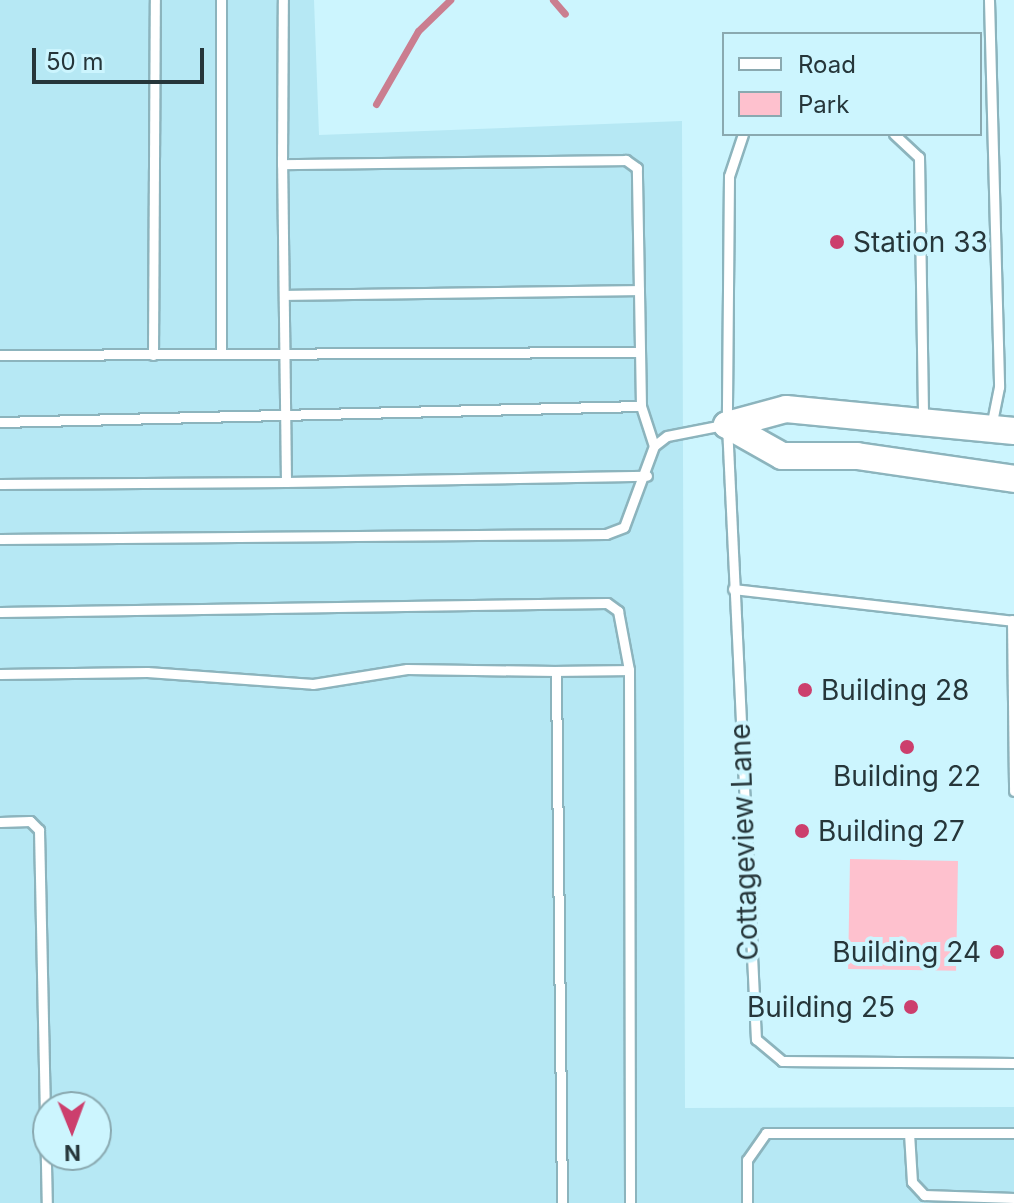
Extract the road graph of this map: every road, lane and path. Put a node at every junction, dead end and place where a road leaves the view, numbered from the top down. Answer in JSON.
{"nodes":[{"id":1,"x":155,"y":0,"type":"edge"},
{"id":2,"x":221,"y":0,"type":"edge"},
{"id":3,"x":283,"y":0,"type":"edge"},
{"id":4,"x":989,"y":0,"type":"edge"},
{"id":5,"x":742,"y":136,"type":"edge"},
{"id":6,"x":896,"y":136,"type":"edge"},
{"id":7,"x":282,"y":164,"type":"junction"},
{"id":8,"x":639,"y":290,"type":"junction"},
{"id":9,"x":284,"y":295,"type":"junction"},
{"id":10,"x":639,"y":352,"type":"junction"},
{"id":11,"x":221,"y":354,"type":"junction"},
{"id":12,"x":285,"y":354,"type":"junction"},
{"id":13,"x":0,"y":355,"type":"edge"},
{"id":14,"x":153,"y":355,"type":"junction"},
{"id":15,"x":641,"y":406,"type":"junction"},
{"id":16,"x":923,"y":418,"type":"junction"},
{"id":17,"x":285,"y":419,"type":"junction"},
{"id":18,"x":0,"y":422,"type":"edge"},
{"id":19,"x":727,"y":425,"type":"junction"},
{"id":20,"x":1003,"y":429,"type":"edge"},
{"id":21,"x":654,"y":446,"type":"junction"},
{"id":22,"x":647,"y":476,"type":"junction"},
{"id":23,"x":1014,"y":479,"type":"edge"},
{"id":24,"x":286,"y":482,"type":"junction"},
{"id":25,"x":0,"y":484,"type":"edge"},
{"id":26,"x":0,"y":539,"type":"edge"},
{"id":27,"x":733,"y":589,"type":"junction"},
{"id":28,"x":0,"y":612,"type":"edge"},
{"id":29,"x":1013,"y":621,"type":"edge"},
{"id":30,"x":629,"y":670,"type":"junction"},
{"id":31,"x":556,"y":671,"type":"junction"},
{"id":32,"x":0,"y":674,"type":"edge"},
{"id":33,"x":1014,"y":791,"type":"edge"},
{"id":34,"x":0,"y":822,"type":"edge"},
{"id":35,"x":1014,"y":1063,"type":"edge"},
{"id":36,"x":909,"y":1133,"type":"junction"},
{"id":37,"x":1014,"y":1133,"type":"edge"},
{"id":38,"x":1014,"y":1198,"type":"edge"},
{"id":39,"x":47,"y":1203,"type":"edge"},
{"id":40,"x":562,"y":1203,"type":"edge"},
{"id":41,"x":630,"y":1203,"type":"edge"},
{"id":42,"x":747,"y":1203,"type":"edge"}],
"edges":[{"from":1,"to":14,"type":"lane"},
{"from":2,"to":11,"type":"lane"},
{"from":3,"to":7,"type":"lane"},
{"from":4,"to":20,"type":"lane"},
{"from":5,"to":19,"type":"lane","name":"Cottageview Lane"},
{"from":6,"to":16,"type":"lane"},
{"from":7,"to":8,"type":"lane"},
{"from":7,"to":9,"type":"lane"},
{"from":8,"to":9,"type":"lane"},
{"from":8,"to":10,"type":"lane"},
{"from":9,"to":12,"type":"lane"},
{"from":10,"to":12,"type":"lane"},
{"from":10,"to":15,"type":"lane"},
{"from":11,"to":12,"type":"lane"},
{"from":11,"to":14,"type":"lane"},
{"from":12,"to":17,"type":"lane"},
{"from":13,"to":14,"type":"lane"},
{"from":15,"to":17,"type":"lane"},
{"from":15,"to":21,"type":"lane"},
{"from":16,"to":19,"type":"street"},
{"from":16,"to":20,"type":"street"},
{"from":17,"to":18,"type":"lane"},
{"from":17,"to":24,"type":"lane"},
{"from":19,"to":21,"type":"lane"},
{"from":19,"to":23,"type":"street"},
{"from":19,"to":27,"type":"lane","name":"Cottageview Lane"},
{"from":21,"to":22,"type":"lane"},
{"from":22,"to":24,"type":"lane"},
{"from":22,"to":26,"type":"lane"},
{"from":24,"to":25,"type":"lane"},
{"from":27,"to":29,"type":"lane"},
{"from":27,"to":35,"type":"lane","name":"Cottageview Lane"},
{"from":28,"to":30,"type":"lane"},
{"from":29,"to":33,"type":"lane"},
{"from":30,"to":31,"type":"lane"},
{"from":30,"to":41,"type":"lane"},
{"from":31,"to":32,"type":"lane"},
{"from":31,"to":40,"type":"lane"},
{"from":34,"to":39,"type":"lane"},
{"from":36,"to":37,"type":"lane"},
{"from":36,"to":38,"type":"lane"},
{"from":36,"to":42,"type":"lane"}]}
